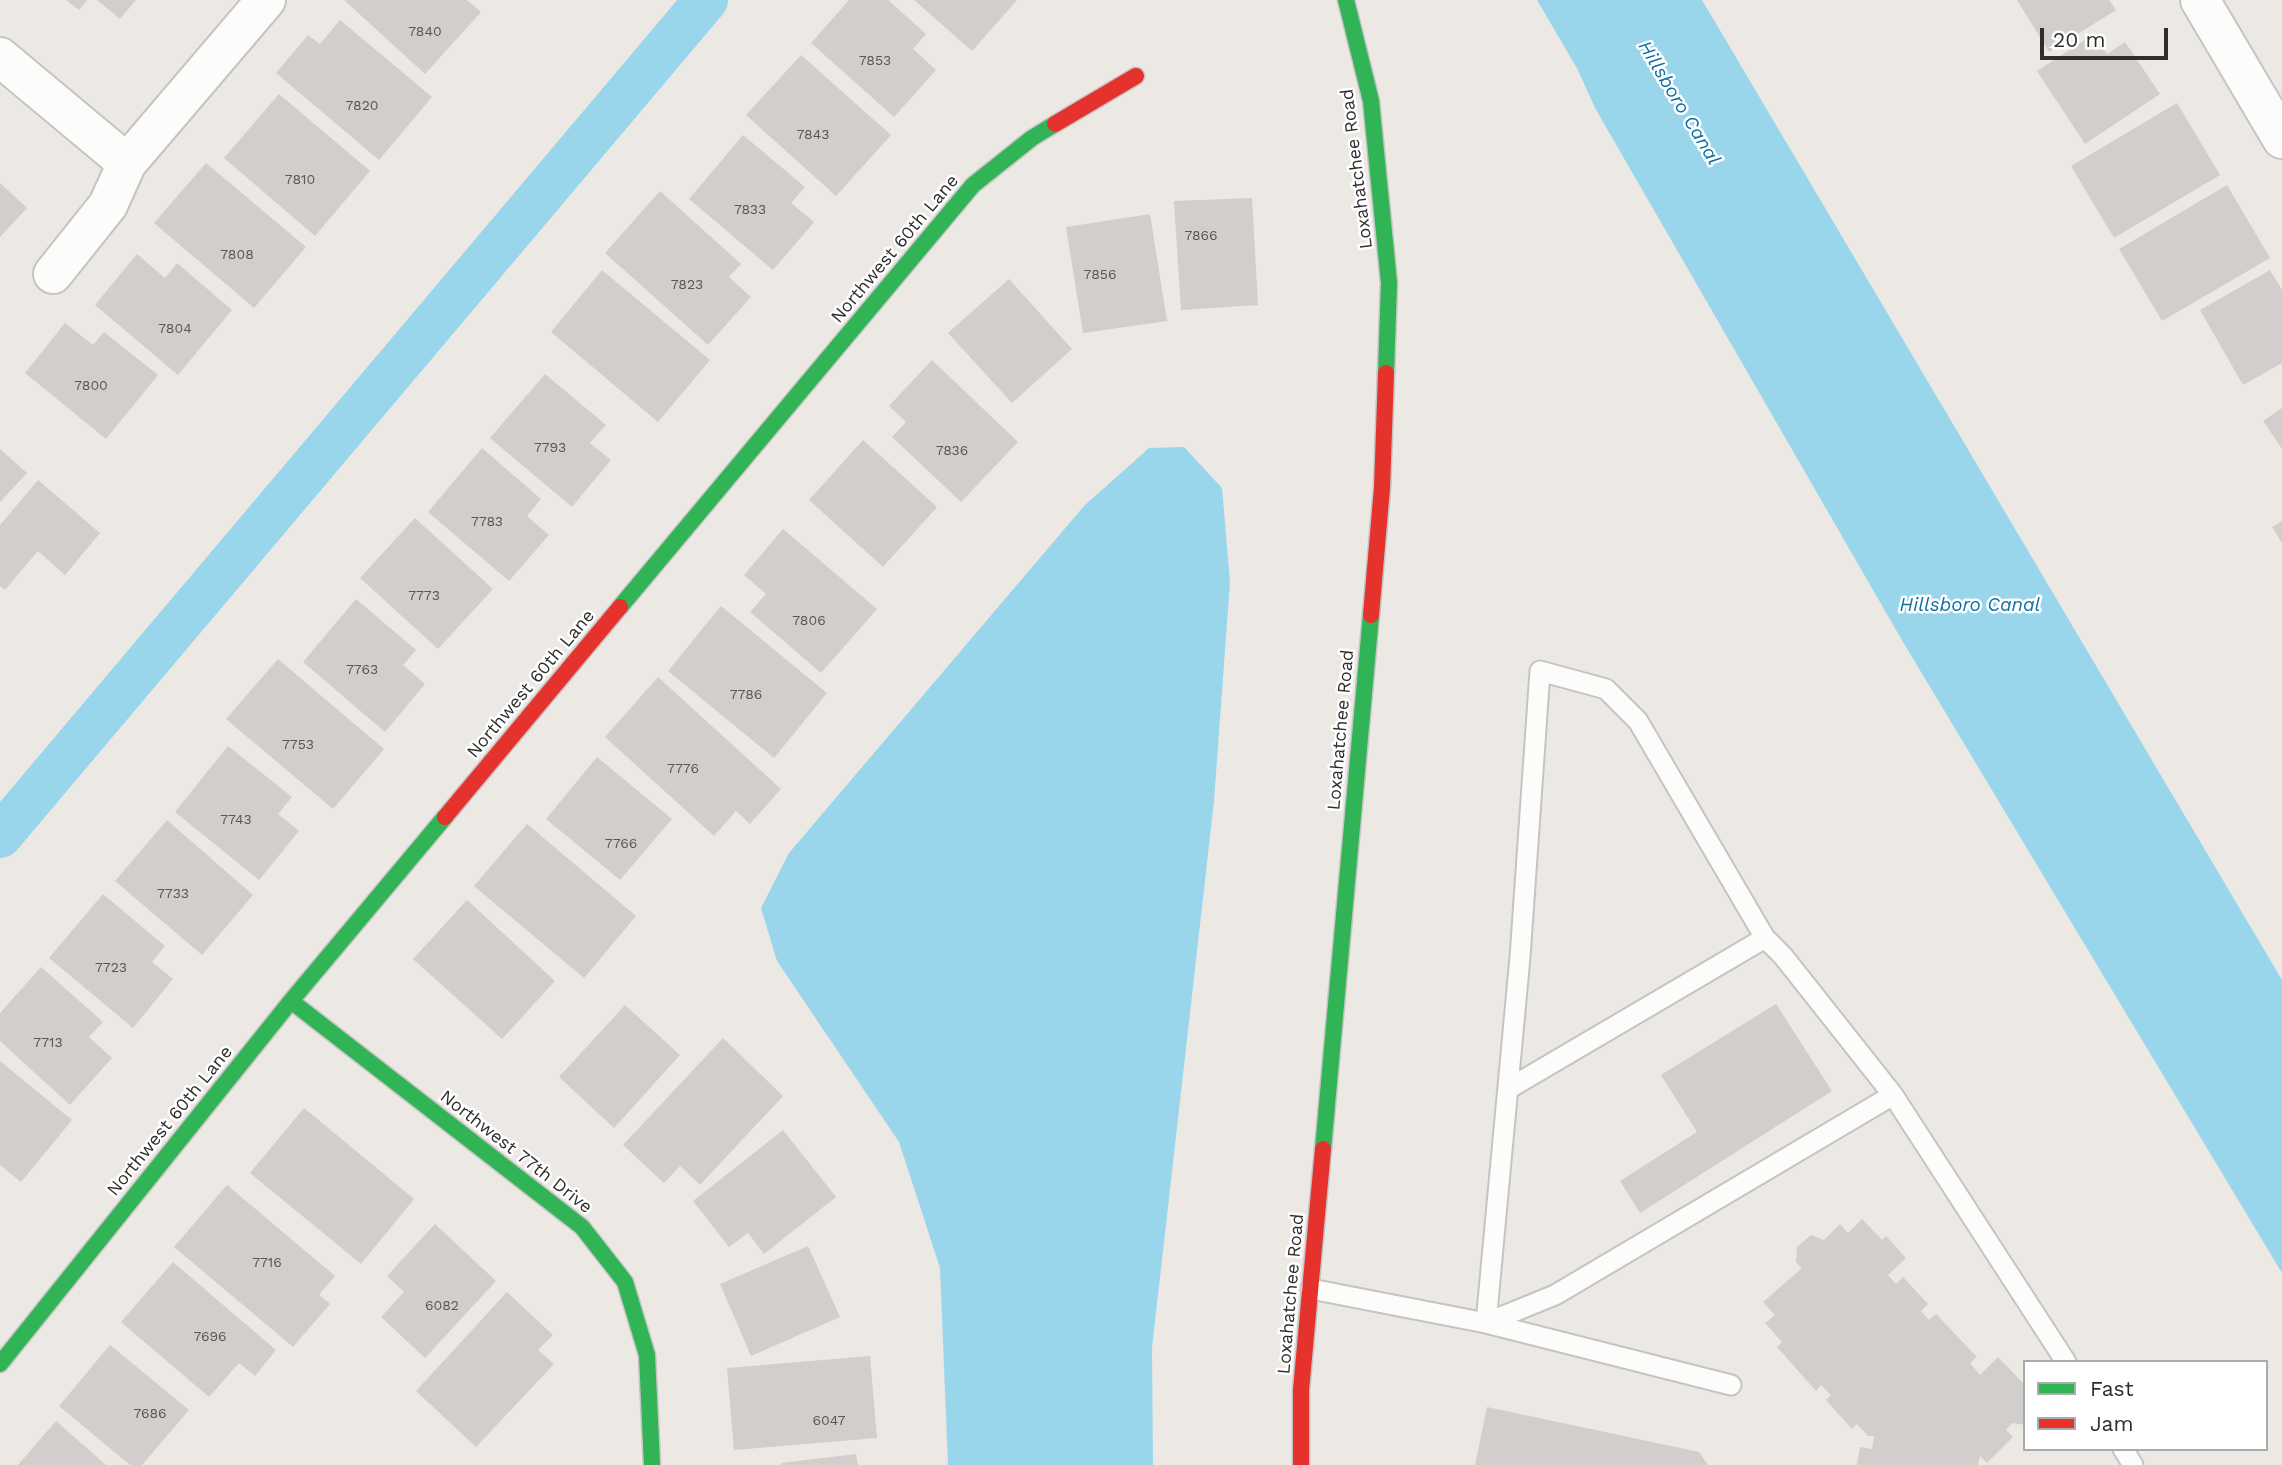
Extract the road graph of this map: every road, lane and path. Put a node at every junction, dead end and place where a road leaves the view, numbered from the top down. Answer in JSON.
{"nodes":[{"id":1,"x":266,"y":0,"type":"edge"},
{"id":2,"x":1346,"y":0,"type":"edge"},
{"id":3,"x":2200,"y":0,"type":"edge"},
{"id":4,"x":0,"y":57,"type":"edge"},
{"id":5,"x":1136,"y":76,"type":"dead end"},
{"id":6,"x":2282,"y":139,"type":"edge"},
{"id":7,"x":127,"y":163,"type":"junction"},
{"id":8,"x":53,"y":274,"type":"dead end"},
{"id":9,"x":1765,"y":938,"type":"junction"},
{"id":10,"x":291,"y":1001,"type":"junction"},
{"id":11,"x":1508,"y":1090,"type":"junction"},
{"id":12,"x":1893,"y":1095,"type":"junction"},
{"id":13,"x":1311,"y":1289,"type":"junction"},
{"id":14,"x":1486,"y":1323,"type":"junction"},
{"id":15,"x":2065,"y":1360,"type":"edge"},
{"id":16,"x":0,"y":1364,"type":"edge"},
{"id":17,"x":1731,"y":1385,"type":"dead end"},
{"id":18,"x":652,"y":1465,"type":"edge"},
{"id":19,"x":1301,"y":1465,"type":"edge"}],
"edges":[{"from":1,"to":7,"type":"street"},
{"from":2,"to":13,"type":"street","name":"Loxahatchee Road"},
{"from":3,"to":6,"type":"street"},
{"from":4,"to":7,"type":"street"},
{"from":5,"to":10,"type":"street","name":"Northwest 60th Lane"},
{"from":7,"to":8,"type":"street"},
{"from":9,"to":11,"type":"lane"},
{"from":9,"to":11,"type":"lane"},
{"from":9,"to":12,"type":"lane"},
{"from":10,"to":16,"type":"street","name":"Northwest 60th Lane"},
{"from":10,"to":18,"type":"street","name":"Northwest 77th Drive"},
{"from":11,"to":14,"type":"lane"},
{"from":12,"to":14,"type":"lane"},
{"from":12,"to":15,"type":"lane"},
{"from":13,"to":14,"type":"lane"},
{"from":13,"to":19,"type":"street","name":"Loxahatchee Road"},
{"from":14,"to":17,"type":"lane"}]}
